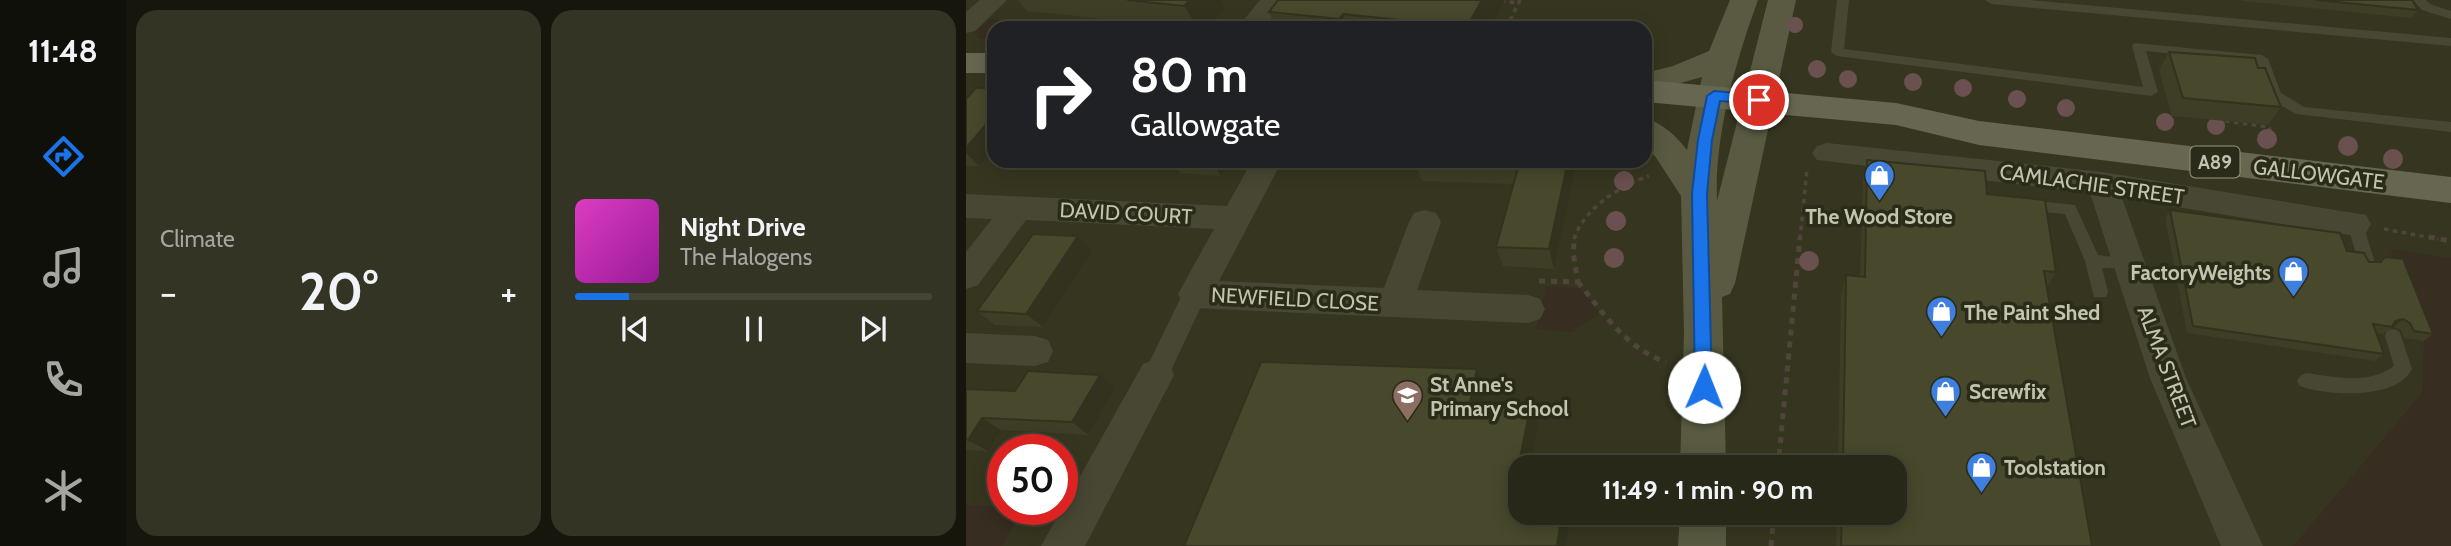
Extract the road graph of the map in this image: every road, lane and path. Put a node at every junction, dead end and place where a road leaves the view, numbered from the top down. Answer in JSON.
{"nodes":[{"id":1,"x":995,"y":0,"type":"edge"},
{"id":2,"x":1273,"y":0,"type":"edge"},
{"id":3,"x":1492,"y":0,"type":"edge"},
{"id":4,"x":1744,"y":0,"type":"edge"},
{"id":5,"x":1782,"y":0,"type":"edge"},
{"id":6,"x":1843,"y":0,"type":"edge"},
{"id":7,"x":1992,"y":0,"type":"edge"},
{"id":8,"x":2419,"y":0,"type":"edge"},
{"id":9,"x":1519,"y":1,"type":"edge"},
{"id":10,"x":2451,"y":15,"type":"edge"},
{"id":11,"x":1256,"y":21,"type":"edge"},
{"id":12,"x":1509,"y":21,"type":"edge"},
{"id":13,"x":966,"y":25,"type":"edge"},
{"id":14,"x":2451,"y":42,"type":"edge"},
{"id":15,"x":1722,"y":57,"type":"junction"},
{"id":16,"x":966,"y":62,"type":"edge"},
{"id":17,"x":987,"y":63,"type":"edge"},
{"id":18,"x":1652,"y":81,"type":"edge"},
{"id":19,"x":1652,"y":93,"type":"edge"},
{"id":20,"x":1712,"y":107,"type":"junction"},
{"id":21,"x":1756,"y":111,"type":"junction"},
{"id":22,"x":1652,"y":113,"type":"edge"},
{"id":23,"x":2225,"y":121,"type":"edge"},
{"id":24,"x":2269,"y":127,"type":"dead end"},
{"id":25,"x":2451,"y":127,"type":"edge"},
{"id":26,"x":1652,"y":136,"type":"edge"},
{"id":27,"x":1827,"y":153,"type":"joint"},
{"id":28,"x":1263,"y":168,"type":"edge"},
{"id":29,"x":1653,"y":175,"type":"dead end"},
{"id":30,"x":2102,"y":183,"type":"junction"},
{"id":31,"x":2451,"y":190,"type":"edge"},
{"id":32,"x":1699,"y":194,"type":"junction"},
{"id":33,"x":2011,"y":205,"type":"edge"},
{"id":34,"x":966,"y":206,"type":"edge"},
{"id":35,"x":1017,"y":208,"type":"junction"},
{"id":36,"x":1235,"y":218,"type":"junction"},
{"id":37,"x":1425,"y":222,"type":"dead end"},
{"id":38,"x":2355,"y":223,"type":"junction"},
{"id":39,"x":2451,"y":241,"type":"edge"},
{"id":40,"x":2093,"y":261,"type":"junction"},
{"id":41,"x":2367,"y":263,"type":"edge"},
{"id":42,"x":2129,"y":264,"type":"junction"},
{"id":43,"x":966,"y":276,"type":"edge"},
{"id":44,"x":1578,"y":282,"type":"junction"},
{"id":45,"x":2100,"y":292,"type":"dead end"},
{"id":46,"x":1195,"y":294,"type":"junction"},
{"id":47,"x":1395,"y":303,"type":"junction"},
{"id":48,"x":1528,"y":309,"type":"joint"},
{"id":49,"x":1704,"y":333,"type":"junction"},
{"id":50,"x":2393,"y":336,"type":"edge"},
{"id":51,"x":966,"y":348,"type":"edge"},
{"id":52,"x":1035,"y":351,"type":"dead end"},
{"id":53,"x":1666,"y":362,"type":"dead end"},
{"id":54,"x":1156,"y":375,"type":"joint"},
{"id":55,"x":2306,"y":381,"type":"dead end"},
{"id":56,"x":1703,"y":455,"type":"edge"},
{"id":57,"x":1779,"y":455,"type":"edge"},
{"id":58,"x":1703,"y":525,"type":"edge"},
{"id":59,"x":1773,"y":525,"type":"edge"},
{"id":60,"x":1062,"y":546,"type":"edge"},
{"id":61,"x":1702,"y":546,"type":"edge"},
{"id":62,"x":1771,"y":546,"type":"edge"},
{"id":63,"x":2242,"y":546,"type":"edge"}],
"edges":[{"from":1,"to":13,"type":"street"},
{"from":2,"to":11,"type":"street"},
{"from":3,"to":9,"type":"path"},
{"from":4,"to":15,"type":"main road"},
{"from":5,"to":21,"type":"main road"},
{"from":6,"to":25,"type":"lane"},
{"from":7,"to":14,"type":"lane"},
{"from":8,"to":10,"type":"lane"},
{"from":9,"to":12,"type":"path"},
{"from":15,"to":18,"type":"main road"},
{"from":15,"to":20,"type":"main road"},
{"from":16,"to":17,"type":"main road"},
{"from":19,"to":20,"type":"main road","name":"GALLOWGATE","number":"A89"},
{"from":20,"to":21,"type":"main road","name":"GALLOWGATE","number":"A89"},
{"from":20,"to":22,"type":"main road","name":"GALLOWGATE","number":"A89"},
{"from":20,"to":32,"type":"main road"},
{"from":21,"to":31,"type":"main road","name":"GALLOWGATE","number":"A89"},
{"from":21,"to":49,"type":"main road"},
{"from":23,"to":24,"type":"path"},
{"from":26,"to":32,"type":"main road"},
{"from":27,"to":30,"type":"street","name":"CAMLACHIE STREET"},
{"from":27,"to":57,"type":"path"},
{"from":28,"to":36,"type":"street"},
{"from":29,"to":44,"type":"path"},
{"from":30,"to":38,"type":"street","name":"CAMLACHIE STREET"},
{"from":30,"to":42,"type":"street","name":"ALMA STREET"},
{"from":32,"to":49,"type":"main road"},
{"from":33,"to":40,"type":"lane"},
{"from":34,"to":35,"type":"street","name":"DAVID COURT"},
{"from":35,"to":36,"type":"street","name":"DAVID COURT"},
{"from":35,"to":43,"type":"street"},
{"from":36,"to":46,"type":"street"},
{"from":37,"to":47,"type":"street","name":"NEWFIELD CLOSE"},
{"from":38,"to":39,"type":"path"},
{"from":38,"to":41,"type":"lane"},
{"from":40,"to":42,"type":"lane"},
{"from":40,"to":45,"type":"lane"},
{"from":42,"to":63,"type":"street","name":"ALMA STREET"},
{"from":44,"to":48,"type":"path"},
{"from":44,"to":53,"type":"path"},
{"from":46,"to":47,"type":"street","name":"NEWFIELD CLOSE"},
{"from":46,"to":54,"type":"street"},
{"from":47,"to":48,"type":"street","name":"NEWFIELD CLOSE"},
{"from":49,"to":56,"type":"main road"},
{"from":50,"to":55,"type":"lane"},
{"from":51,"to":52,"type":"street"},
{"from":54,"to":60,"type":"street"},
{"from":58,"to":61,"type":"main road"},
{"from":59,"to":62,"type":"path"}]}
